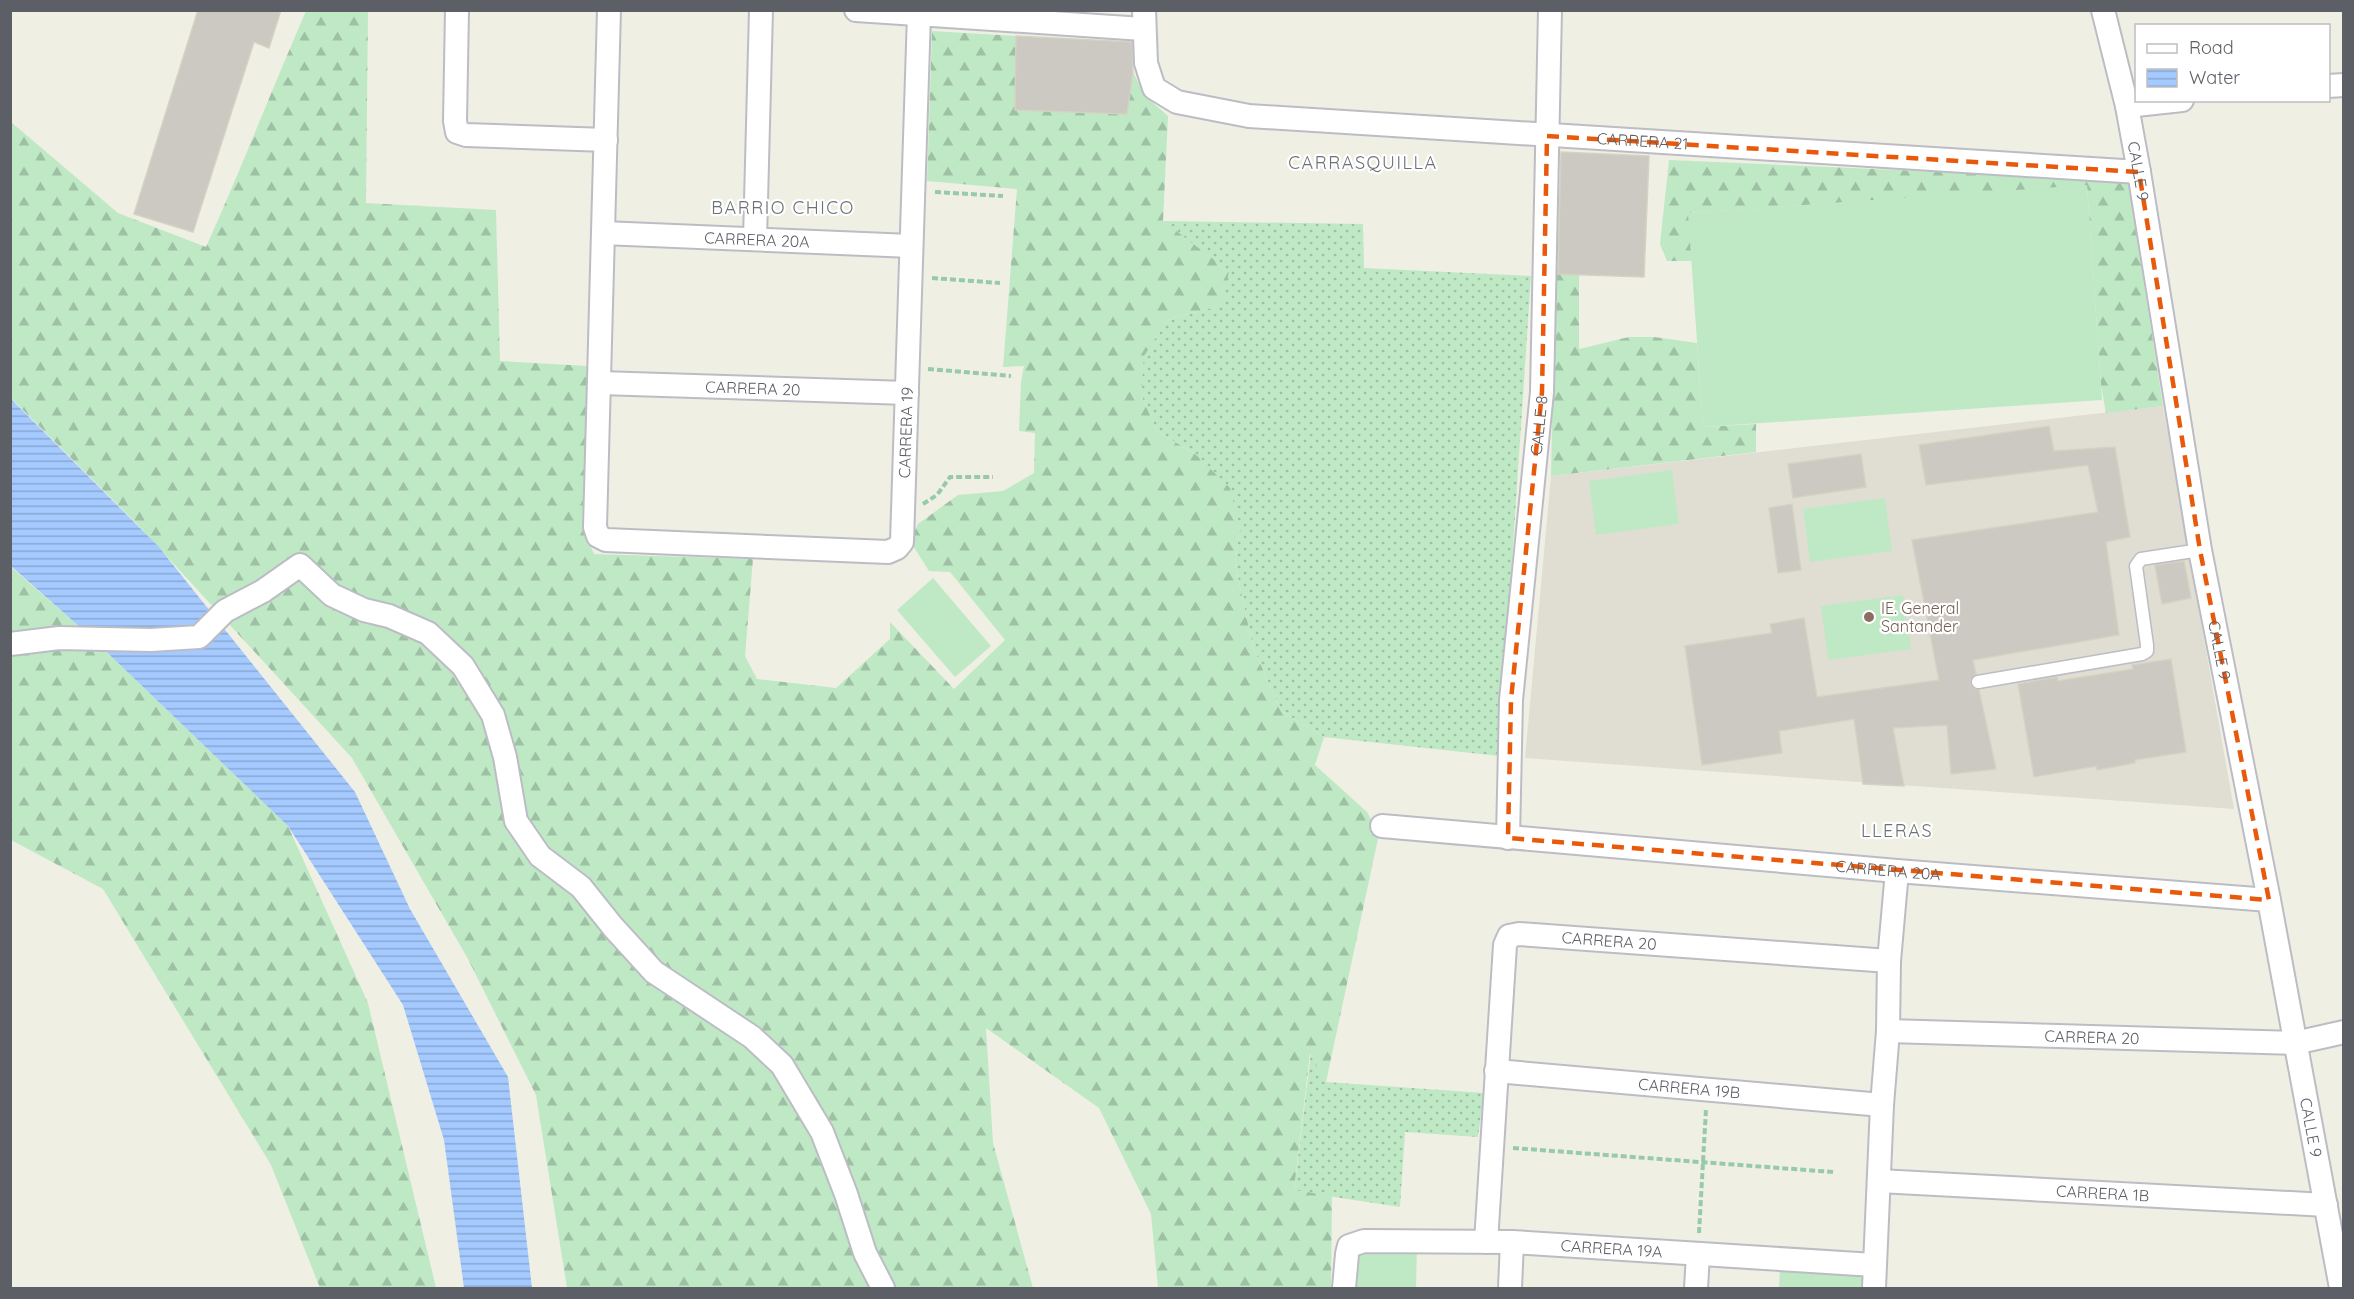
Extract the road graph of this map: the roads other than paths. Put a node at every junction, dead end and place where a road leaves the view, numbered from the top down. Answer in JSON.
{"nodes":[{"id":1,"x":457,"y":10,"type":"edge"},
{"id":2,"x":609,"y":10,"type":"edge"},
{"id":3,"x":762,"y":10,"type":"edge"},
{"id":4,"x":856,"y":10,"type":"edge"},
{"id":5,"x":1550,"y":10,"type":"edge"},
{"id":6,"x":2103,"y":10,"type":"edge"},
{"id":7,"x":919,"y":14,"type":"junction"},
{"id":8,"x":1144,"y":20,"type":"edge"},
{"id":9,"x":2164,"y":102,"type":"edge"},
{"id":10,"x":2127,"y":106,"type":"junction"},
{"id":11,"x":1547,"y":136,"type":"junction"},
{"id":12,"x":606,"y":140,"type":"junction"},
{"id":13,"x":2139,"y":172,"type":"junction"},
{"id":14,"x":603,"y":233,"type":"junction"},
{"id":15,"x":755,"y":239,"type":"junction"},
{"id":16,"x":911,"y":246,"type":"junction"},
{"id":17,"x":600,"y":383,"type":"junction"},
{"id":18,"x":907,"y":393,"type":"junction"},
{"id":19,"x":2200,"y":550,"type":"junction"},
{"id":20,"x":10,"y":644,"type":"edge"},
{"id":21,"x":1978,"y":681,"type":"dead end"},
{"id":22,"x":1382,"y":826,"type":"dead end"},
{"id":23,"x":1508,"y":838,"type":"junction"},
{"id":24,"x":1897,"y":871,"type":"junction"},
{"id":25,"x":2269,"y":900,"type":"junction"},
{"id":26,"x":1889,"y":961,"type":"junction"},
{"id":27,"x":1888,"y":1031,"type":"junction"},
{"id":28,"x":2343,"y":1032,"type":"edge"},
{"id":29,"x":2295,"y":1043,"type":"junction"},
{"id":30,"x":1496,"y":1071,"type":"junction"},
{"id":31,"x":1882,"y":1105,"type":"junction"},
{"id":32,"x":1879,"y":1181,"type":"junction"},
{"id":33,"x":2326,"y":1205,"type":"junction"},
{"id":34,"x":1486,"y":1242,"type":"junction"},
{"id":35,"x":1512,"y":1242,"type":"junction"},
{"id":36,"x":1698,"y":1255,"type":"junction"},
{"id":37,"x":1874,"y":1265,"type":"junction"},
{"id":38,"x":883,"y":1288,"type":"edge"},
{"id":39,"x":1344,"y":1288,"type":"edge"},
{"id":40,"x":1510,"y":1288,"type":"edge"},
{"id":41,"x":1696,"y":1288,"type":"edge"},
{"id":42,"x":1874,"y":1288,"type":"edge"},
{"id":43,"x":2341,"y":1288,"type":"edge"}],
"edges":[{"from":1,"to":12,"type":"street"},
{"from":2,"to":12,"type":"street"},
{"from":3,"to":15,"type":"street"},
{"from":4,"to":7,"type":"street"},
{"from":5,"to":11,"type":"street","name":"CALLE 8"},
{"from":6,"to":10,"type":"street","name":"CALLE 9"},
{"from":7,"to":8,"type":"street"},
{"from":7,"to":16,"type":"street","name":"CARRERA 19"},
{"from":8,"to":11,"type":"street","name":"CARRERA 21"},
{"from":9,"to":10,"type":"street"},
{"from":10,"to":13,"type":"street","name":"CALLE 9"},
{"from":11,"to":13,"type":"street","name":"CARRERA 21"},
{"from":11,"to":23,"type":"street","name":"CALLE 8"},
{"from":12,"to":14,"type":"street"},
{"from":13,"to":19,"type":"street","name":"CALLE 9"},
{"from":14,"to":15,"type":"street","name":"CARRERA 20A"},
{"from":14,"to":17,"type":"street"},
{"from":15,"to":16,"type":"street","name":"CARRERA 20A"},
{"from":16,"to":18,"type":"street","name":"CARRERA 19"},
{"from":17,"to":18,"type":"street","name":"CARRERA 20"},
{"from":17,"to":18,"type":"street","name":"CARRERA 19"},
{"from":19,"to":21,"type":"lane"},
{"from":19,"to":25,"type":"street","name":"CALLE 9"},
{"from":20,"to":38,"type":"street"},
{"from":22,"to":23,"type":"street","name":"CARRERA 20A"},
{"from":23,"to":24,"type":"street","name":"CARRERA 20A"},
{"from":24,"to":25,"type":"street","name":"CARRERA 20A"},
{"from":24,"to":26,"type":"street"},
{"from":25,"to":29,"type":"street","name":"CALLE 9"},
{"from":26,"to":27,"type":"street"},
{"from":26,"to":30,"type":"street","name":"CARRERA 20"},
{"from":27,"to":29,"type":"street","name":"CARRERA 20"},
{"from":27,"to":31,"type":"street"},
{"from":28,"to":29,"type":"street","name":"CARRERA 20"},
{"from":29,"to":33,"type":"street","name":"CALLE 9"},
{"from":30,"to":31,"type":"street","name":"CARRERA 19B"},
{"from":30,"to":34,"type":"street"},
{"from":31,"to":32,"type":"street"},
{"from":32,"to":33,"type":"street","name":"CARRERA 1B"},
{"from":32,"to":37,"type":"street"},
{"from":33,"to":43,"type":"street","name":"CALLE 9"},
{"from":34,"to":35,"type":"street","name":"CARRERA 19A"},
{"from":34,"to":39,"type":"street","name":"CARRERA 19A"},
{"from":35,"to":36,"type":"street","name":"CARRERA 19A"},
{"from":35,"to":40,"type":"street"},
{"from":36,"to":37,"type":"street","name":"CARRERA 19A"},
{"from":36,"to":41,"type":"street"},
{"from":37,"to":42,"type":"street"}]}
